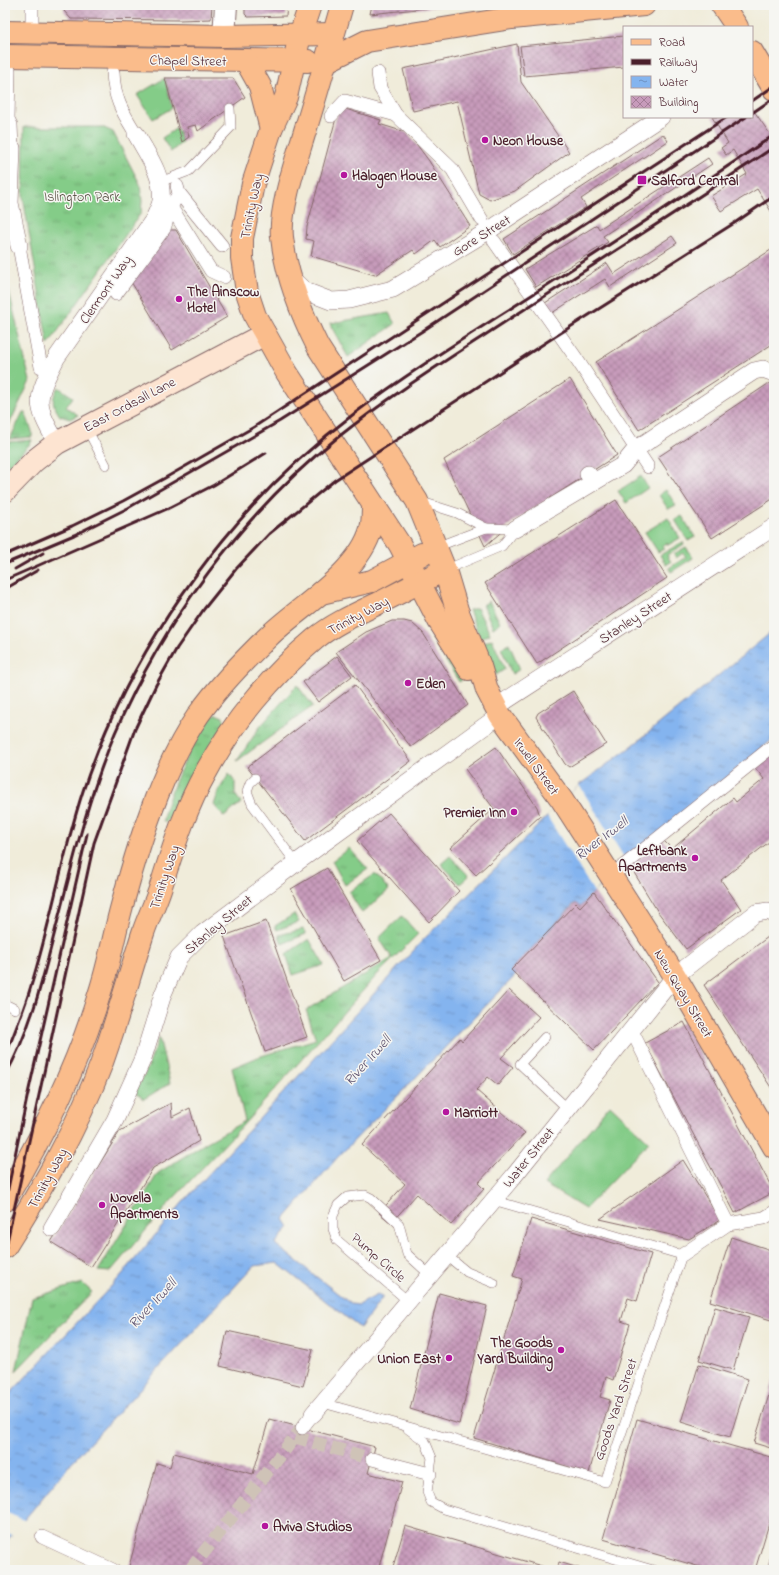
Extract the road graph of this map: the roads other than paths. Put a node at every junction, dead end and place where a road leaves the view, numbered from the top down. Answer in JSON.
{"nodes":[{"id":1,"x":32,"y":5,"type":"edge"},
{"id":2,"x":226,"y":5,"type":"edge"},
{"id":3,"x":310,"y":5,"type":"edge"},
{"id":4,"x":342,"y":5,"type":"edge"},
{"id":5,"x":644,"y":5,"type":"edge"},
{"id":6,"x":722,"y":5,"type":"edge"},
{"id":7,"x":32,"y":21,"type":"dead end"},
{"id":8,"x":736,"y":26,"type":"edge"},
{"id":9,"x":5,"y":32,"type":"edge"},
{"id":10,"x":300,"y":34,"type":"junction"},
{"id":11,"x":334,"y":34,"type":"junction"},
{"id":12,"x":224,"y":36,"type":"junction"},
{"id":13,"x":367,"y":41,"type":"junction"},
{"id":14,"x":753,"y":55,"type":"edge"},
{"id":15,"x":246,"y":61,"type":"junction"},
{"id":16,"x":294,"y":61,"type":"junction"},
{"id":17,"x":325,"y":62,"type":"junction"},
{"id":18,"x":7,"y":63,"type":"edge"},
{"id":19,"x":113,"y":72,"type":"dead end"},
{"id":20,"x":378,"y":73,"type":"dead end"},
{"id":21,"x":774,"y":88,"type":"edge"},
{"id":22,"x":230,"y":108,"type":"dead end"},
{"id":23,"x":396,"y":115,"type":"junction"},
{"id":24,"x":331,"y":116,"type":"dead end"},
{"id":25,"x":659,"y":118,"type":"edge"},
{"id":26,"x":271,"y":129,"type":"junction"},
{"id":27,"x":136,"y":134,"type":"joint"},
{"id":28,"x":214,"y":144,"type":"junction"},
{"id":29,"x":12,"y":148,"type":"joint"},
{"id":30,"x":222,"y":151,"type":"dead end"},
{"id":31,"x":160,"y":182,"type":"junction"},
{"id":32,"x":8,"y":203,"type":"edge"},
{"id":33,"x":171,"y":207,"type":"junction"},
{"id":34,"x":482,"y":220,"type":"dead end"},
{"id":35,"x":494,"y":241,"type":"dead end"},
{"id":36,"x":19,"y":246,"type":"joint"},
{"id":37,"x":222,"y":246,"type":"dead end"},
{"id":38,"x":224,"y":277,"type":"dead end"},
{"id":39,"x":290,"y":278,"type":"junction"},
{"id":40,"x":116,"y":294,"type":"dead end"},
{"id":41,"x":265,"y":334,"type":"junction"},
{"id":42,"x":41,"y":367,"type":"dead end"},
{"id":43,"x":772,"y":369,"type":"edge"},
{"id":44,"x":86,"y":427,"type":"junction"},
{"id":45,"x":57,"y":443,"type":"junction"},
{"id":46,"x":636,"y":449,"type":"junction"},
{"id":47,"x":106,"y":465,"type":"dead end"},
{"id":48,"x":648,"y":467,"type":"dead end"},
{"id":49,"x":5,"y":491,"type":"edge"},
{"id":50,"x":417,"y":500,"type":"junction"},
{"id":51,"x":373,"y":505,"type":"junction"},
{"id":52,"x":774,"y":527,"type":"edge"},
{"id":53,"x":486,"y":528,"type":"junction"},
{"id":54,"x":515,"y":529,"type":"junction"},
{"id":55,"x":436,"y":547,"type":"junction"},
{"id":56,"x":409,"y":561,"type":"junction"},
{"id":57,"x":445,"y":570,"type":"junction"},
{"id":58,"x":419,"y":582,"type":"junction"},
{"id":59,"x":320,"y":594,"type":"junction"},
{"id":60,"x":494,"y":704,"type":"junction"},
{"id":61,"x":774,"y":744,"type":"edge"},
{"id":62,"x":255,"y":778,"type":"dead end"},
{"id":63,"x":589,"y":842,"type":"joint"},
{"id":64,"x":296,"y":863,"type":"junction"},
{"id":65,"x":611,"y":876,"type":"junction"},
{"id":66,"x":774,"y":910,"type":"edge"},
{"id":67,"x":675,"y":976,"type":"junction"},
{"id":68,"x":5,"y":1004,"type":"edge"},
{"id":69,"x":15,"y":1009,"type":"dead end"},
{"id":70,"x":631,"y":1029,"type":"junction"},
{"id":71,"x":544,"y":1037,"type":"dead end"},
{"id":72,"x":567,"y":1108,"type":"junction"},
{"id":73,"x":774,"y":1147,"type":"edge"},
{"id":74,"x":5,"y":1200,"type":"edge"},
{"id":75,"x":493,"y":1200,"type":"junction"},
{"id":76,"x":774,"y":1212,"type":"edge"},
{"id":77,"x":728,"y":1224,"type":"junction"},
{"id":78,"x":52,"y":1228,"type":"dead end"},
{"id":79,"x":5,"y":1247,"type":"edge"},
{"id":80,"x":446,"y":1255,"type":"junction"},
{"id":81,"x":682,"y":1255,"type":"junction"},
{"id":82,"x":430,"y":1275,"type":"junction"},
{"id":83,"x":494,"y":1282,"type":"dead end"},
{"id":84,"x":408,"y":1301,"type":"junction"},
{"id":85,"x":318,"y":1408,"type":"junction"},
{"id":86,"x":401,"y":1425,"type":"junction"},
{"id":87,"x":302,"y":1428,"type":"tunnel mouth"},
{"id":88,"x":372,"y":1459,"type":"tunnel mouth"},
{"id":89,"x":430,"y":1474,"type":"junction"},
{"id":90,"x":42,"y":1537,"type":"dead end"},
{"id":91,"x":774,"y":1561,"type":"edge"},
{"id":92,"x":113,"y":1570,"type":"edge"},
{"id":93,"x":653,"y":1570,"type":"edge"},
{"id":94,"x":772,"y":1570,"type":"edge"}],
"edges":[{"from":1,"to":7,"type":"street"},
{"from":2,"to":12,"type":"street"},
{"from":3,"to":10,"type":"main road","name":"Trinity Way"},
{"from":4,"to":11,"type":"main road"},
{"from":5,"to":13,"type":"main road","name":"Chapel Street"},
{"from":6,"to":8,"type":"main road"},
{"from":9,"to":12,"type":"main road","name":"Chapel Street"},
{"from":10,"to":11,"type":"main road","name":"Chapel Street"},
{"from":10,"to":12,"type":"main road","name":"Chapel Street"},
{"from":10,"to":16,"type":"main road","name":"Trinity Way"},
{"from":11,"to":13,"type":"main road","name":"Chapel Street"},
{"from":11,"to":17,"type":"main road"},
{"from":13,"to":17,"type":"main road","name":"Chapel Street"},
{"from":14,"to":21,"type":"main road"},
{"from":15,"to":16,"type":"main road","name":"Chapel Street"},
{"from":15,"to":18,"type":"main road","name":"Chapel Street"},
{"from":15,"to":26,"type":"main road"},
{"from":16,"to":17,"type":"main road","name":"Chapel Street"},
{"from":16,"to":26,"type":"main road","name":"Trinity Way"},
{"from":17,"to":39,"type":"main road"},
{"from":18,"to":29,"type":"street"},
{"from":19,"to":27,"type":"street"},
{"from":20,"to":23,"type":"street"},
{"from":22,"to":28,"type":"lane"},
{"from":23,"to":24,"type":"street"},
{"from":23,"to":34,"type":"street"},
{"from":25,"to":39,"type":"street","name":"Gore Street"},
{"from":26,"to":41,"type":"main road","name":"Trinity Way"},
{"from":27,"to":31,"type":"street","name":"Clermont Way"},
{"from":28,"to":30,"type":"lane"},
{"from":28,"to":31,"type":"lane"},
{"from":29,"to":32,"type":"street"},
{"from":31,"to":45,"type":"street","name":"Clermont Way"},
{"from":32,"to":36,"type":"street"},
{"from":33,"to":37,"type":"street"},
{"from":33,"to":38,"type":"street"},
{"from":33,"to":40,"type":"street"},
{"from":35,"to":46,"type":"street"},
{"from":36,"to":42,"type":"street"},
{"from":39,"to":50,"type":"main road"},
{"from":41,"to":44,"type":"main road","name":"East Ordsall Lane"},
{"from":41,"to":51,"type":"main road","name":"Trinity Way"},
{"from":43,"to":46,"type":"street"},
{"from":44,"to":45,"type":"main road","name":"East Ordsall Lane"},
{"from":44,"to":47,"type":"lane"},
{"from":45,"to":49,"type":"main road","name":"East Ordsall Lane"},
{"from":46,"to":48,"type":"street"},
{"from":46,"to":54,"type":"street"},
{"from":50,"to":53,"type":"lane"},
{"from":50,"to":55,"type":"main road"},
{"from":51,"to":56,"type":"main road","name":"Trinity Way"},
{"from":51,"to":59,"type":"main road"},
{"from":52,"to":60,"type":"street","name":"Stanley Street"},
{"from":53,"to":54,"type":"lane"},
{"from":53,"to":55,"type":"lane"},
{"from":54,"to":57,"type":"lane"},
{"from":55,"to":56,"type":"main road","name":"Trinity Way"},
{"from":55,"to":57,"type":"main road"},
{"from":56,"to":58,"type":"main road","name":"Trinity Way"},
{"from":56,"to":59,"type":"main road","name":"Trinity Way"},
{"from":57,"to":58,"type":"main road","name":"Trinity Way"},
{"from":57,"to":60,"type":"main road","name":"Irwell Street"},
{"from":58,"to":60,"type":"main road","name":"Irwell Street"},
{"from":58,"to":79,"type":"main road","name":"Trinity Way"},
{"from":59,"to":74,"type":"main road","name":"Trinity Way"},
{"from":60,"to":63,"type":"main road","name":"Irwell Street"},
{"from":60,"to":64,"type":"street","name":"Stanley Street"},
{"from":61,"to":65,"type":"street"},
{"from":62,"to":64,"type":"lane"},
{"from":63,"to":65,"type":"main road","name":"New Quay Street"},
{"from":64,"to":78,"type":"street","name":"Stanley Street"},
{"from":65,"to":67,"type":"main road","name":"New Quay Street"},
{"from":66,"to":67,"type":"street","name":"Water Street"},
{"from":67,"to":70,"type":"street","name":"Water Street"},
{"from":67,"to":73,"type":"main road","name":"New Quay Street"},
{"from":68,"to":69,"type":"lane"},
{"from":70,"to":72,"type":"street","name":"Water Street"},
{"from":70,"to":77,"type":"street"},
{"from":71,"to":72,"type":"lane"},
{"from":72,"to":75,"type":"street","name":"Water Street"},
{"from":75,"to":80,"type":"street","name":"Water Street"},
{"from":75,"to":81,"type":"lane"},
{"from":76,"to":77,"type":"street"},
{"from":77,"to":81,"type":"street"},
{"from":80,"to":82,"type":"street","name":"Water Street"},
{"from":80,"to":83,"type":"lane"},
{"from":81,"to":86,"type":"lane","name":"Goods Yard Street"},
{"from":82,"to":84,"type":"street","name":"Water Street"},
{"from":82,"to":84,"type":"lane","name":"Pump Circle"},
{"from":84,"to":85,"type":"street","name":"Water Street"},
{"from":85,"to":86,"type":"lane","name":"Goods Yard Street"},
{"from":85,"to":87,"type":"street","name":"Water Street"},
{"from":86,"to":89,"type":"lane"},
{"from":88,"to":89,"type":"street"},
{"from":89,"to":93,"type":"lane"},
{"from":90,"to":92,"type":"street"},
{"from":91,"to":94,"type":"lane"}]}
